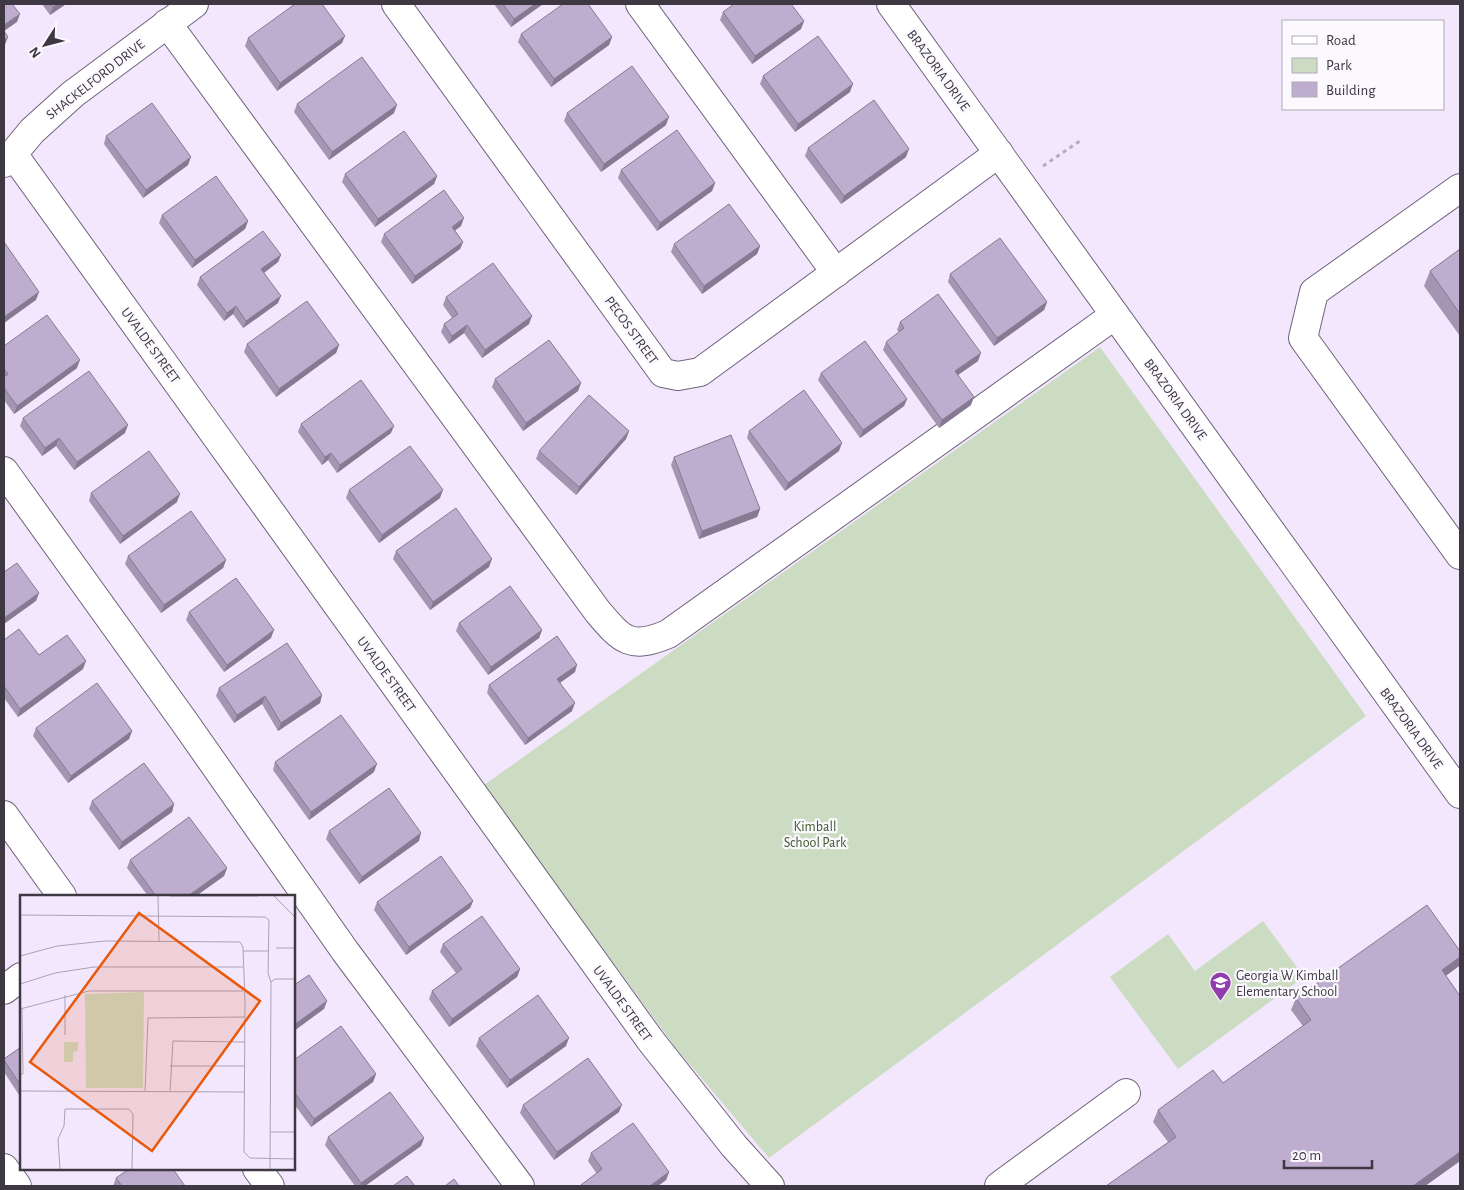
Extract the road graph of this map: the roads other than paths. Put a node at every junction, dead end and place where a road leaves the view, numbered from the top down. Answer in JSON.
{"nodes":[{"id":1,"x":194,"y":4,"type":"edge"},
{"id":2,"x":396,"y":4,"type":"edge"},
{"id":3,"x":640,"y":4,"type":"edge"},
{"id":4,"x":891,"y":4,"type":"edge"},
{"id":5,"x":167,"y":23,"type":"junction"},
{"id":6,"x":999,"y":153,"type":"junction"},
{"id":7,"x":9,"y":159,"type":"edge"},
{"id":8,"x":1460,"y":188,"type":"edge"},
{"id":9,"x":836,"y":273,"type":"junction"},
{"id":10,"x":1115,"y":314,"type":"junction"},
{"id":11,"x":4,"y":471,"type":"edge"},
{"id":12,"x":1460,"y":555,"type":"edge"},
{"id":13,"x":1460,"y":794,"type":"edge"},
{"id":14,"x":4,"y":815,"type":"edge"},
{"id":15,"x":61,"y":895,"type":"edge"},
{"id":16,"x":20,"y":978,"type":"edge"},
{"id":17,"x":4,"y":990,"type":"edge"},
{"id":18,"x":1126,"y":1093,"type":"dead end"},
{"id":19,"x":4,"y":1168,"type":"edge"},
{"id":20,"x":258,"y":1170,"type":"edge"},
{"id":21,"x":17,"y":1186,"type":"edge"},
{"id":22,"x":270,"y":1186,"type":"edge"},
{"id":23,"x":520,"y":1186,"type":"edge"},
{"id":24,"x":770,"y":1186,"type":"edge"},
{"id":25,"x":999,"y":1186,"type":"edge"}],
"edges":[{"from":1,"to":5,"type":"street","name":"SHACKELFORD DRIVE"},
{"from":2,"to":9,"type":"street","name":"PECOS STREET"},
{"from":3,"to":9,"type":"street"},
{"from":4,"to":6,"type":"street","name":"BRAZORIA DRIVE"},
{"from":5,"to":7,"type":"street","name":"SHACKELFORD DRIVE"},
{"from":5,"to":10,"type":"street"},
{"from":6,"to":9,"type":"street","name":"PECOS STREET"},
{"from":6,"to":10,"type":"street","name":"BRAZORIA DRIVE"},
{"from":7,"to":24,"type":"street","name":"UVALDE STREET"},
{"from":8,"to":12,"type":"street"},
{"from":10,"to":13,"type":"street","name":"BRAZORIA DRIVE"},
{"from":11,"to":23,"type":"street"},
{"from":14,"to":15,"type":"street"},
{"from":16,"to":17,"type":"street"},
{"from":18,"to":25,"type":"street"},
{"from":19,"to":21,"type":"street"},
{"from":20,"to":22,"type":"street"}]}
